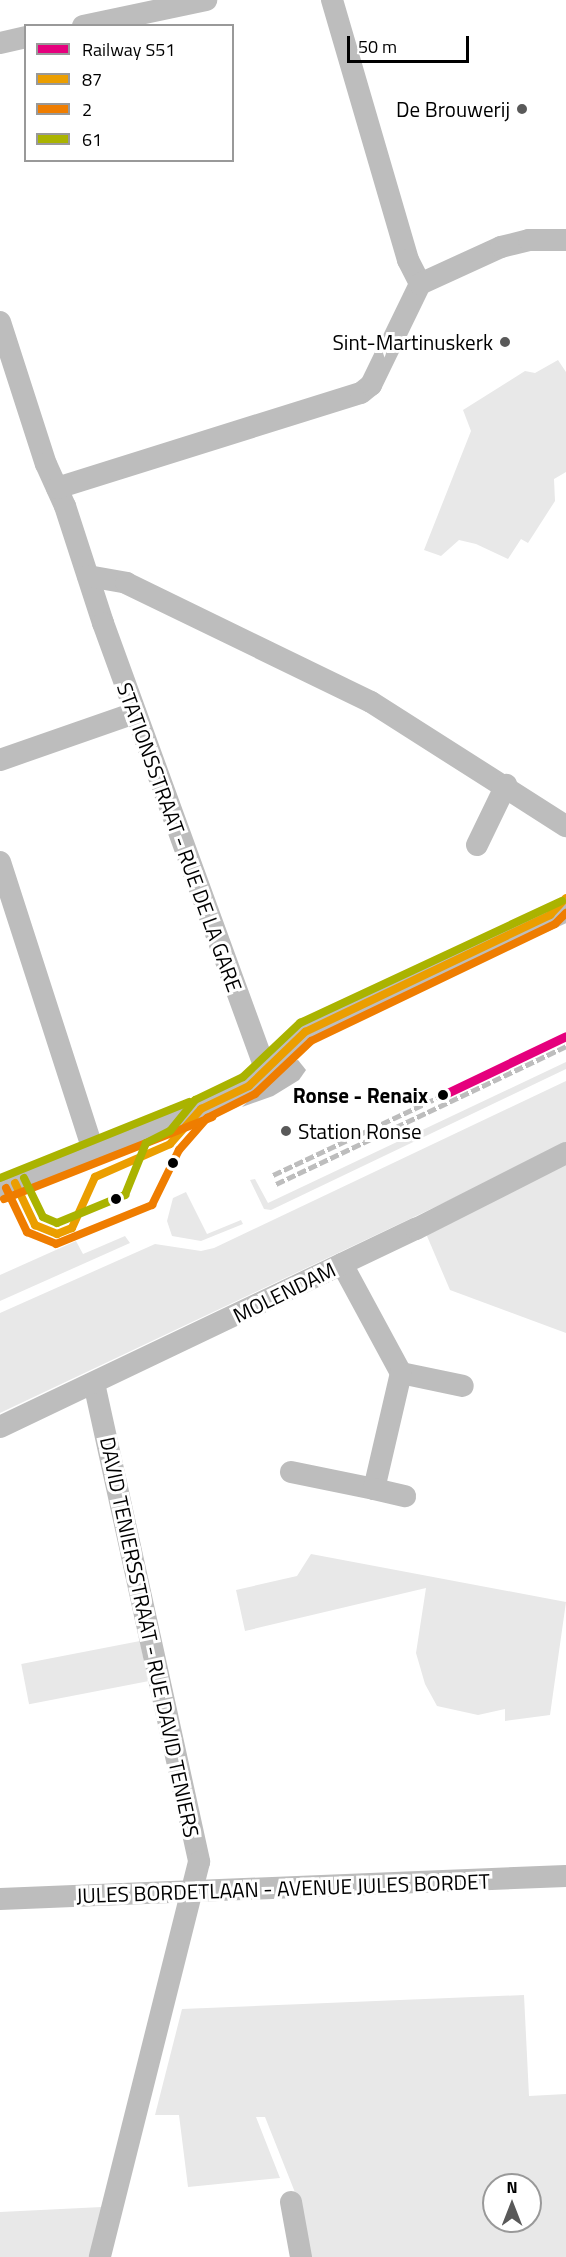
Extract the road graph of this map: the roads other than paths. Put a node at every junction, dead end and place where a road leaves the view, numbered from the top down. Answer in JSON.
{"nodes":[{"id":1,"x":206,"y":0,"type":"edge"},
{"id":2,"x":332,"y":0,"type":"edge"},
{"id":3,"x":92,"y":24,"type":"edge"},
{"id":4,"x":24,"y":37,"type":"edge"},
{"id":5,"x":0,"y":43,"type":"edge"},
{"id":6,"x":566,"y":240,"type":"edge"},
{"id":7,"x":420,"y":284,"type":"junction"},
{"id":8,"x":0,"y":322,"type":"edge"},
{"id":9,"x":57,"y":488,"type":"junction"},
{"id":10,"x":88,"y":576,"type":"junction"},
{"id":11,"x":135,"y":713,"type":"junction"},
{"id":12,"x":0,"y":760,"type":"edge"},
{"id":13,"x":506,"y":785,"type":"junction"},
{"id":14,"x":566,"y":826,"type":"edge"},
{"id":15,"x":477,"y":845,"type":"dead end"},
{"id":16,"x":0,"y":861,"type":"edge"},
{"id":17,"x":566,"y":898,"type":"edge"},
{"id":18,"x":558,"y":913,"type":"edge"},
{"id":19,"x":266,"y":1071,"type":"junction"},
{"id":20,"x":93,"y":1150,"type":"junction"},
{"id":21,"x":566,"y":1153,"type":"edge"},
{"id":22,"x":0,"y":1189,"type":"edge"},
{"id":23,"x":342,"y":1264,"type":"junction"},
{"id":24,"x":401,"y":1373,"type":"junction"},
{"id":25,"x":94,"y":1383,"type":"junction"},
{"id":26,"x":463,"y":1386,"type":"dead end"},
{"id":27,"x":0,"y":1426,"type":"edge"},
{"id":28,"x":291,"y":1472,"type":"dead end"},
{"id":29,"x":374,"y":1489,"type":"junction"},
{"id":30,"x":405,"y":1496,"type":"dead end"},
{"id":31,"x":566,"y":1876,"type":"edge"},
{"id":32,"x":193,"y":1891,"type":"junction"},
{"id":33,"x":0,"y":1899,"type":"edge"},
{"id":34,"x":291,"y":2202,"type":"dead end"},
{"id":35,"x":100,"y":2257,"type":"edge"},
{"id":36,"x":302,"y":2257,"type":"edge"}],
"edges":[{"from":1,"to":3,"type":"street"},
{"from":2,"to":7,"type":"street"},
{"from":4,"to":5,"type":"street"},
{"from":6,"to":7,"type":"street"},
{"from":7,"to":9,"type":"street"},
{"from":8,"to":9,"type":"street","name":"STATIONSSTRAAT - RUE DE LA GARE"},
{"from":9,"to":10,"type":"street","name":"STATIONSSTRAAT - RUE DE LA GARE"},
{"from":10,"to":11,"type":"street","name":"STATIONSSTRAAT - RUE DE LA GARE"},
{"from":10,"to":13,"type":"street"},
{"from":11,"to":12,"type":"street"},
{"from":11,"to":19,"type":"street","name":"STATIONSSTRAAT - RUE DE LA GARE"},
{"from":13,"to":14,"type":"street"},
{"from":13,"to":15,"type":"street"},
{"from":16,"to":20,"type":"street"},
{"from":17,"to":18,"type":"street"},
{"from":18,"to":19,"type":"street"},
{"from":19,"to":20,"type":"street"},
{"from":20,"to":22,"type":"street"},
{"from":21,"to":23,"type":"street","name":"MOLENDAM"},
{"from":23,"to":24,"type":"street"},
{"from":23,"to":25,"type":"street","name":"MOLENDAM"},
{"from":24,"to":26,"type":"street"},
{"from":24,"to":29,"type":"street"},
{"from":25,"to":27,"type":"street","name":"MOLENDAM"},
{"from":25,"to":32,"type":"street","name":"DAVID TENIERSSTRAAT - RUE DAVID TENIERS"},
{"from":28,"to":29,"type":"street"},
{"from":29,"to":30,"type":"street"},
{"from":31,"to":32,"type":"street","name":"JULES BORDETLAAN - AVENUE JULES BORDET"},
{"from":32,"to":33,"type":"street","name":"JULES BORDETLAAN - AVENUE JULES BORDET"},
{"from":32,"to":35,"type":"street","name":"DAVID TENIERSSTRAAT - RUE DAVID TENIERS"},
{"from":34,"to":36,"type":"street"}]}
